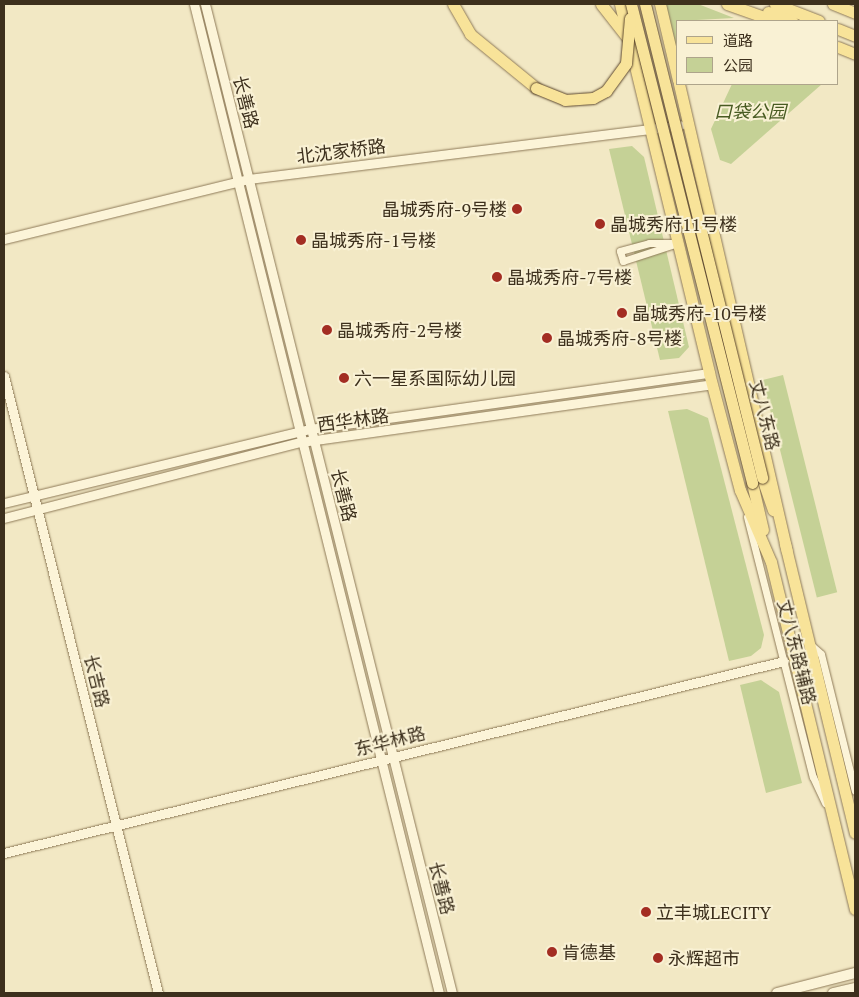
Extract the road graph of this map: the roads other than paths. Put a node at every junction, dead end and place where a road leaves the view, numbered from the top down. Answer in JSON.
{"nodes":[{"id":1,"x":194,"y":4,"type":"edge"},
{"id":2,"x":205,"y":4,"type":"edge"},
{"id":3,"x":453,"y":4,"type":"edge"},
{"id":4,"x":601,"y":4,"type":"edge"},
{"id":5,"x":620,"y":4,"type":"edge"},
{"id":6,"x":630,"y":4,"type":"edge"},
{"id":7,"x":645,"y":4,"type":"edge"},
{"id":8,"x":660,"y":4,"type":"edge"},
{"id":9,"x":727,"y":4,"type":"edge"},
{"id":10,"x":745,"y":4,"type":"edge"},
{"id":11,"x":775,"y":4,"type":"edge"},
{"id":12,"x":833,"y":4,"type":"edge"},
{"id":13,"x":855,"y":12,"type":"edge"},
{"id":14,"x":770,"y":20,"type":"edge"},
{"id":15,"x":789,"y":20,"type":"edge"},
{"id":16,"x":816,"y":20,"type":"edge"},
{"id":17,"x":839,"y":29,"type":"edge"},
{"id":18,"x":855,"y":36,"type":"edge"},
{"id":19,"x":839,"y":39,"type":"edge"},
{"id":20,"x":630,"y":41,"type":"junction"},
{"id":21,"x":855,"y":46,"type":"edge"},
{"id":22,"x":839,"y":47,"type":"edge"},
{"id":23,"x":855,"y":54,"type":"edge"},
{"id":24,"x":676,"y":71,"type":"edge"},
{"id":25,"x":679,"y":85,"type":"edge"},
{"id":26,"x":688,"y":124,"type":"junction"},
{"id":27,"x":651,"y":131,"type":"junction"},
{"id":28,"x":249,"y":179,"type":"junction"},
{"id":29,"x":238,"y":181,"type":"junction"},
{"id":30,"x":4,"y":239,"type":"edge"},
{"id":31,"x":678,"y":242,"type":"junction"},
{"id":32,"x":4,"y":376,"type":"edge"},
{"id":33,"x":711,"y":379,"type":"junction"},
{"id":34,"x":310,"y":429,"type":"junction"},
{"id":35,"x":299,"y":432,"type":"junction"},
{"id":36,"x":301,"y":442,"type":"junction"},
{"id":37,"x":314,"y":442,"type":"junction"},
{"id":38,"x":757,"y":480,"type":"junction"},
{"id":39,"x":740,"y":490,"type":"junction"},
{"id":40,"x":34,"y":496,"type":"junction"},
{"id":41,"x":4,"y":503,"type":"edge"},
{"id":42,"x":38,"y":510,"type":"junction"},
{"id":43,"x":4,"y":518,"type":"edge"},
{"id":44,"x":787,"y":551,"type":"junction"},
{"id":45,"x":771,"y":562,"type":"junction"},
{"id":46,"x":811,"y":645,"type":"junction"},
{"id":47,"x":784,"y":661,"type":"junction"},
{"id":48,"x":812,"y":663,"type":"junction"},
{"id":49,"x":796,"y":667,"type":"junction"},
{"id":50,"x":392,"y":757,"type":"junction"},
{"id":51,"x":379,"y":760,"type":"junction"},
{"id":52,"x":855,"y":791,"type":"edge"},
{"id":53,"x":832,"y":818,"type":"junction"},
{"id":54,"x":116,"y":824,"type":"junction"},
{"id":55,"x":855,"y":833,"type":"edge"},
{"id":56,"x":4,"y":853,"type":"edge"},
{"id":57,"x":855,"y":909,"type":"edge"},
{"id":58,"x":855,"y":974,"type":"edge"},
{"id":59,"x":855,"y":988,"type":"edge"},
{"id":60,"x":158,"y":993,"type":"edge"},
{"id":61,"x":439,"y":993,"type":"edge"},
{"id":62,"x":452,"y":993,"type":"edge"},
{"id":63,"x":777,"y":993,"type":"edge"},
{"id":64,"x":833,"y":993,"type":"edge"}],
"edges":[{"from":1,"to":29,"type":"street","name":"长善路"},
{"from":2,"to":28,"type":"street","name":"长善路"},
{"from":3,"to":6,"type":"main road","bridge":true},
{"from":4,"to":20,"type":"main road"},
{"from":5,"to":20,"type":"main road","name":"丈八东路"},
{"from":6,"to":38,"type":"main road","name":"丈八东路","bridge":true},
{"from":7,"to":38,"type":"main road","name":"丈八东路","bridge":true},
{"from":8,"to":24,"type":"main road"},
{"from":9,"to":14,"type":"main road"},
{"from":10,"to":15,"type":"main road"},
{"from":11,"to":16,"type":"main road"},
{"from":12,"to":13,"type":"main road"},
{"from":17,"to":18,"type":"main road"},
{"from":19,"to":21,"type":"main road"},
{"from":20,"to":27,"type":"main road","name":"丈八东路"},
{"from":22,"to":23,"type":"main road"},
{"from":25,"to":26,"type":"main road"},
{"from":26,"to":27,"type":"street","name":"北沈家桥路"},
{"from":26,"to":44,"type":"main road"},
{"from":27,"to":28,"type":"street","name":"北沈家桥路"},
{"from":27,"to":31,"type":"main road","name":"丈八东路"},
{"from":28,"to":29,"type":"street","name":"北沈家桥路"},
{"from":28,"to":34,"type":"street","name":"长善路"},
{"from":29,"to":30,"type":"street","name":"北沈家桥路"},
{"from":29,"to":35,"type":"street","name":"长善路"},
{"from":31,"to":31,"type":"street"},
{"from":31,"to":33,"type":"main road","name":"丈八东路"},
{"from":32,"to":40,"type":"street","name":"长吉路"},
{"from":33,"to":34,"type":"street","name":"西华林路"},
{"from":33,"to":37,"type":"street","name":"西华林路"},
{"from":33,"to":39,"type":"main road","name":"丈八东路"},
{"from":34,"to":35,"type":"street","name":"西华林路"},
{"from":34,"to":37,"type":"street","name":"长善路"},
{"from":35,"to":36,"type":"street","name":"长善路"},
{"from":35,"to":40,"type":"street","name":"西华林路"},
{"from":36,"to":37,"type":"street","name":"西华林路"},
{"from":36,"to":42,"type":"street","name":"西华林路"},
{"from":36,"to":51,"type":"street","name":"长善路"},
{"from":37,"to":50,"type":"street","name":"长善路"},
{"from":38,"to":44,"type":"main road","name":"丈八东路"},
{"from":38,"to":45,"type":"main road","name":"丈八东路"},
{"from":39,"to":45,"type":"main road","name":"丈八东路"},
{"from":39,"to":47,"type":"street","name":"丈八东路辅路"},
{"from":40,"to":41,"type":"street","name":"西华林路"},
{"from":40,"to":42,"type":"street","name":"长吉路"},
{"from":42,"to":43,"type":"street","name":"西华林路"},
{"from":42,"to":54,"type":"street","name":"长吉路"},
{"from":44,"to":46,"type":"main road","name":"丈八东路"},
{"from":45,"to":49,"type":"main road","name":"丈八东路"},
{"from":46,"to":48,"type":"main road","name":"丈八东路"},
{"from":46,"to":52,"type":"street","name":"丈八东路辅路"},
{"from":47,"to":50,"type":"street","name":"东华林路"},
{"from":47,"to":53,"type":"street","name":"丈八东路辅路"},
{"from":48,"to":49,"type":"street"},
{"from":48,"to":55,"type":"main road","name":"丈八东路"},
{"from":49,"to":53,"type":"main road","name":"丈八东路"},
{"from":50,"to":51,"type":"street","name":"东华林路"},
{"from":50,"to":62,"type":"street","name":"长善路"},
{"from":51,"to":54,"type":"street","name":"东华林路"},
{"from":51,"to":61,"type":"street","name":"长善路"},
{"from":53,"to":57,"type":"main road","name":"丈八东路"},
{"from":54,"to":56,"type":"street","name":"东华林路"},
{"from":54,"to":60,"type":"street","name":"长吉路"},
{"from":58,"to":63,"type":"main road"},
{"from":59,"to":64,"type":"main road"}]}
